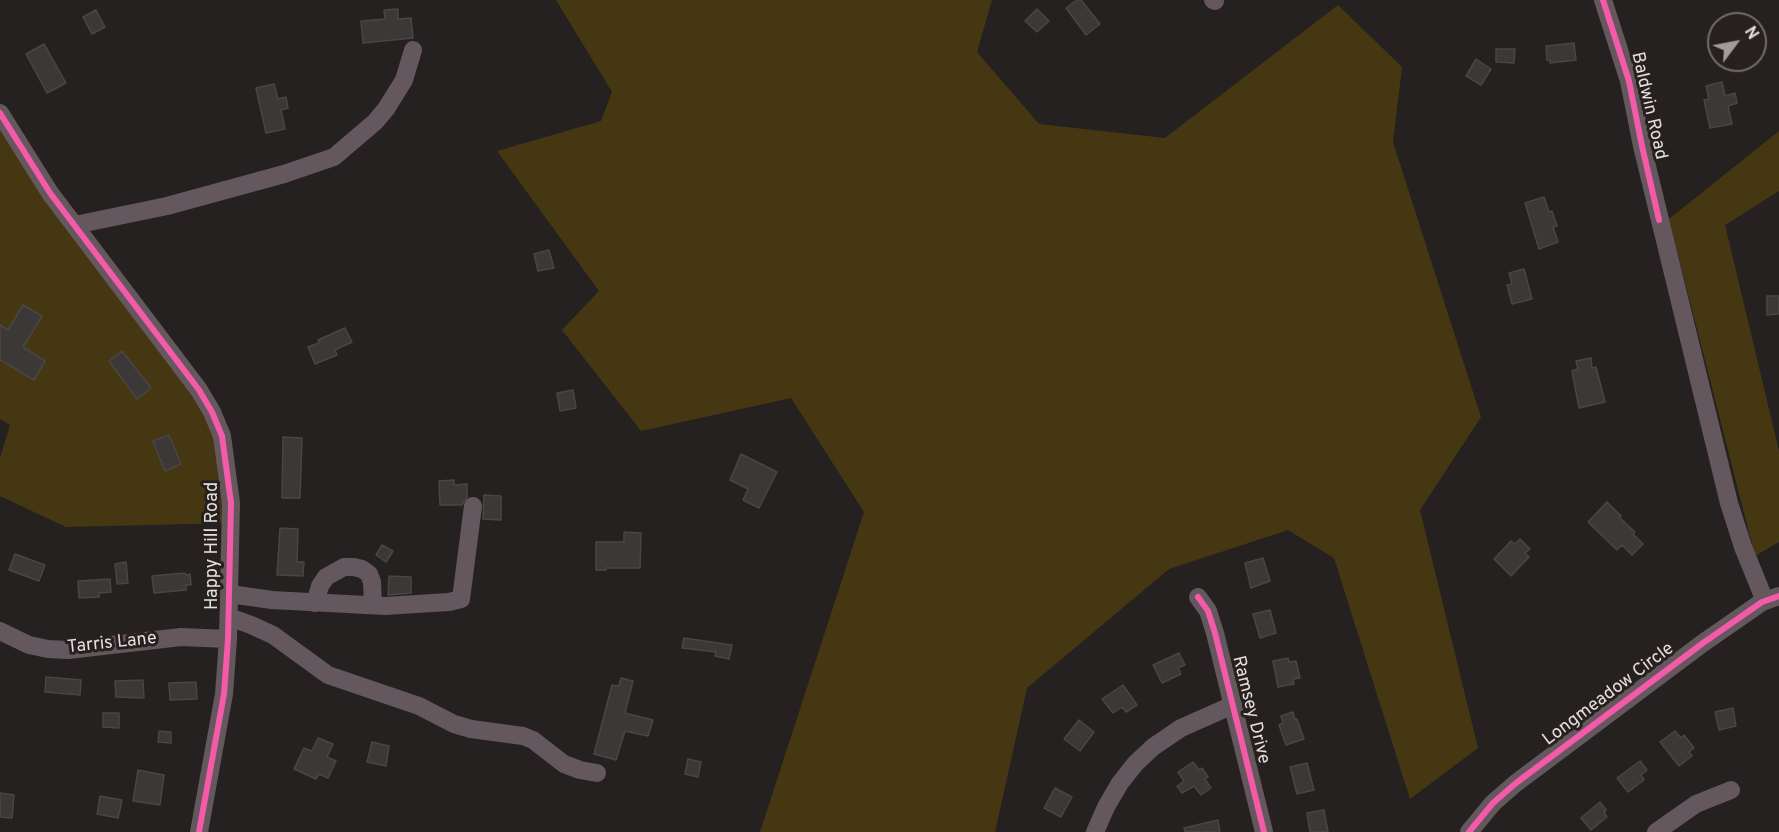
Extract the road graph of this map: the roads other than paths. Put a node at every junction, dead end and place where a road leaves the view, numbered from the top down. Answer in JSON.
{"nodes":[{"id":1,"x":1603,"y":0,"type":"edge"},
{"id":2,"x":413,"y":50,"type":"dead end"},
{"id":3,"x":0,"y":113,"type":"edge"},
{"id":4,"x":75,"y":225,"type":"junction"},
{"id":5,"x":473,"y":506,"type":"dead end"},
{"id":6,"x":230,"y":594,"type":"junction"},
{"id":7,"x":1198,"y":597,"type":"dead end"},
{"id":8,"x":1772,"y":598,"type":"edge"},
{"id":9,"x":315,"y":603,"type":"junction"},
{"id":10,"x":373,"y":605,"type":"junction"},
{"id":11,"x":229,"y":617,"type":"junction"},
{"id":12,"x":0,"y":631,"type":"edge"},
{"id":13,"x":228,"y":639,"type":"junction"},
{"id":14,"x":1233,"y":705,"type":"junction"},
{"id":15,"x":597,"y":773,"type":"dead end"},
{"id":16,"x":1731,"y":790,"type":"dead end"},
{"id":17,"x":199,"y":832,"type":"edge"},
{"id":18,"x":1095,"y":832,"type":"edge"},
{"id":19,"x":1264,"y":832,"type":"edge"},
{"id":20,"x":1468,"y":832,"type":"edge"},
{"id":21,"x":1656,"y":832,"type":"edge"}],
"edges":[{"from":1,"to":8,"type":"street","name":"Baldwin Road"},
{"from":2,"to":4,"type":"street"},
{"from":3,"to":4,"type":"street","name":"Happy Hill Road"},
{"from":4,"to":6,"type":"street","name":"Happy Hill Road"},
{"from":5,"to":10,"type":"street"},
{"from":6,"to":9,"type":"street"},
{"from":6,"to":11,"type":"street","name":"Happy Hill Road"},
{"from":7,"to":14,"type":"street","name":"Ramsey Drive"},
{"from":8,"to":20,"type":"street","name":"Longmeadow Circle"},
{"from":9,"to":10,"type":"street"},
{"from":9,"to":10,"type":"street"},
{"from":11,"to":13,"type":"street","name":"Happy Hill Road"},
{"from":11,"to":15,"type":"street"},
{"from":12,"to":13,"type":"street","name":"Tarris Lane"},
{"from":13,"to":17,"type":"street","name":"Happy Hill Road"},
{"from":14,"to":18,"type":"street"},
{"from":14,"to":19,"type":"street","name":"Ramsey Drive"},
{"from":16,"to":21,"type":"street"}]}
